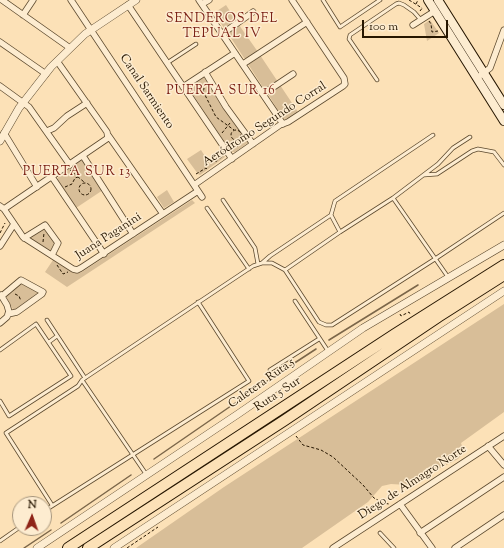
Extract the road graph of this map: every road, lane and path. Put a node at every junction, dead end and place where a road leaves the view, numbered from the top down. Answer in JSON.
{"nodes":[{"id":1,"x":2,"y":0,"type":"edge"},
{"id":2,"x":33,"y":0,"type":"edge"},
{"id":3,"x":71,"y":0,"type":"edge"},
{"id":4,"x":136,"y":0,"type":"edge"},
{"id":5,"x":209,"y":0,"type":"edge"},
{"id":6,"x":292,"y":0,"type":"edge"},
{"id":7,"x":323,"y":0,"type":"edge"},
{"id":8,"x":380,"y":0,"type":"edge"},
{"id":9,"x":409,"y":0,"type":"edge"},
{"id":10,"x":418,"y":0,"type":"edge"},
{"id":11,"x":438,"y":0,"type":"edge"},
{"id":12,"x":201,"y":2,"type":"edge"},
{"id":13,"x":426,"y":3,"type":"edge"},
{"id":14,"x":415,"y":4,"type":"junction"},
{"id":15,"x":128,"y":5,"type":"junction"},
{"id":16,"x":422,"y":8,"type":"junction"},
{"id":17,"x":420,"y":11,"type":"dead end"},
{"id":18,"x":435,"y":11,"type":"junction"},
{"id":19,"x":253,"y":12,"type":"dead end"},
{"id":20,"x":23,"y":15,"type":"junction"},
{"id":21,"x":424,"y":19,"type":"junction"},
{"id":22,"x":307,"y":22,"type":"junction"},
{"id":23,"x":413,"y":26,"type":"dead end"},
{"id":24,"x":91,"y":30,"type":"junction"},
{"id":25,"x":504,"y":30,"type":"edge"},
{"id":26,"x":440,"y":31,"type":"dead end"},
{"id":27,"x":222,"y":34,"type":"junction"},
{"id":28,"x":0,"y":42,"type":"edge"},
{"id":29,"x":196,"y":44,"type":"dead end"},
{"id":30,"x":70,"y":48,"type":"junction"},
{"id":31,"x":235,"y":53,"type":"junction"},
{"id":32,"x":57,"y":62,"type":"junction"},
{"id":33,"x":167,"y":63,"type":"junction"},
{"id":34,"x":243,"y":64,"type":"junction"},
{"id":35,"x":205,"y":72,"type":"junction"},
{"id":36,"x":46,"y":74,"type":"junction"},
{"id":37,"x":293,"y":74,"type":"dead end"},
{"id":38,"x":481,"y":76,"type":"junction"},
{"id":39,"x":377,"y":80,"type":"dead end"},
{"id":40,"x":0,"y":86,"type":"edge"},
{"id":41,"x":183,"y":87,"type":"junction"},
{"id":42,"x":203,"y":91,"type":"junction"},
{"id":43,"x":263,"y":94,"type":"junction"},
{"id":44,"x":503,"y":100,"type":"edge"},
{"id":45,"x":23,"y":102,"type":"junction"},
{"id":46,"x":87,"y":103,"type":"junction"},
{"id":47,"x":234,"y":119,"type":"junction"},
{"id":48,"x":504,"y":121,"type":"edge"},
{"id":49,"x":283,"y":124,"type":"junction"},
{"id":50,"x":228,"y":125,"type":"junction"},
{"id":51,"x":234,"y":130,"type":"junction"},
{"id":52,"x":47,"y":131,"type":"junction"},
{"id":53,"x":4,"y":133,"type":"junction"},
{"id":54,"x":108,"y":135,"type":"junction"},
{"id":55,"x":433,"y":135,"type":"dead end"},
{"id":56,"x":470,"y":137,"type":"dead end"},
{"id":57,"x":218,"y":138,"type":"junction"},
{"id":58,"x":237,"y":139,"type":"junction"},
{"id":59,"x":0,"y":140,"type":"edge"},
{"id":60,"x":253,"y":144,"type":"junction"},
{"id":61,"x":227,"y":153,"type":"junction"},
{"id":62,"x":83,"y":156,"type":"junction"},
{"id":63,"x":232,"y":159,"type":"junction"},
{"id":64,"x":217,"y":163,"type":"dead end"},
{"id":65,"x":504,"y":165,"type":"edge"},
{"id":66,"x":68,"y":166,"type":"junction"},
{"id":67,"x":212,"y":166,"type":"dead end"},
{"id":68,"x":196,"y":174,"type":"dead end"},
{"id":69,"x":424,"y":175,"type":"junction"},
{"id":70,"x":52,"y":177,"type":"junction"},
{"id":71,"x":78,"y":177,"type":"junction"},
{"id":72,"x":84,"y":183,"type":"junction"},
{"id":73,"x":194,"y":184,"type":"junction"},
{"id":74,"x":37,"y":187,"type":"junction"},
{"id":75,"x":61,"y":190,"type":"junction"},
{"id":76,"x":200,"y":194,"type":"joint"},
{"id":77,"x":393,"y":198,"type":"junction"},
{"id":78,"x":223,"y":200,"type":"dead end"},
{"id":79,"x":2,"y":208,"type":"edge"},
{"id":80,"x":207,"y":208,"type":"dead end"},
{"id":81,"x":504,"y":213,"type":"edge"},
{"id":82,"x":163,"y":214,"type":"junction"},
{"id":83,"x":331,"y":215,"type":"junction"},
{"id":84,"x":9,"y":216,"type":"junction"},
{"id":85,"x":14,"y":224,"type":"junction"},
{"id":86,"x":45,"y":225,"type":"junction"},
{"id":87,"x":340,"y":232,"type":"junction"},
{"id":88,"x":0,"y":233,"type":"edge"},
{"id":89,"x":133,"y":234,"type":"junction"},
{"id":90,"x":24,"y":238,"type":"junction"},
{"id":91,"x":504,"y":245,"type":"edge"},
{"id":92,"x":0,"y":246,"type":"edge"},
{"id":93,"x":42,"y":249,"type":"junction"},
{"id":94,"x":104,"y":254,"type":"junction"},
{"id":95,"x":52,"y":255,"type":"junction"},
{"id":96,"x":435,"y":259,"type":"junction"},
{"id":97,"x":262,"y":263,"type":"junction"},
{"id":98,"x":258,"y":264,"type":"junction"},
{"id":99,"x":504,"y":265,"type":"edge"},
{"id":100,"x":249,"y":269,"type":"junction"},
{"id":101,"x":285,"y":270,"type":"junction"},
{"id":102,"x":504,"y":276,"type":"edge"},
{"id":103,"x":448,"y":277,"type":"junction"},
{"id":104,"x":11,"y":289,"type":"junction"},
{"id":105,"x":504,"y":291,"type":"edge"},
{"id":106,"x":1,"y":295,"type":"edge"},
{"id":107,"x":295,"y":301,"type":"dead end"},
{"id":108,"x":198,"y":302,"type":"junction"},
{"id":109,"x":26,"y":306,"type":"junction"},
{"id":110,"x":396,"y":307,"type":"junction"},
{"id":111,"x":8,"y":314,"type":"junction"},
{"id":112,"x":47,"y":320,"type":"dead end"},
{"id":113,"x":415,"y":322,"type":"junction"},
{"id":114,"x":0,"y":323,"type":"edge"},
{"id":115,"x":57,"y":336,"type":"junction"},
{"id":116,"x":319,"y":339,"type":"junction"},
{"id":117,"x":49,"y":342,"type":"junction"},
{"id":118,"x":0,"y":350,"type":"edge"},
{"id":119,"x":328,"y":351,"type":"junction"},
{"id":120,"x":270,"y":370,"type":"dead end"},
{"id":121,"x":83,"y":379,"type":"junction"},
{"id":122,"x":0,"y":401,"type":"edge"},
{"id":123,"x":294,"y":434,"type":"dead end"},
{"id":124,"x":504,"y":436,"type":"edge"},
{"id":125,"x":488,"y":446,"type":"junction"},
{"id":126,"x":132,"y":455,"type":"junction"},
{"id":127,"x":504,"y":465,"type":"edge"},
{"id":128,"x":146,"y":475,"type":"junction"},
{"id":129,"x":504,"y":477,"type":"edge"},
{"id":130,"x":46,"y":496,"type":"edge"},
{"id":131,"x":52,"y":505,"type":"edge"},
{"id":132,"x":399,"y":505,"type":"junction"},
{"id":133,"x":504,"y":515,"type":"edge"},
{"id":134,"x":12,"y":533,"type":"edge"},
{"id":135,"x":380,"y":533,"type":"dead end"},
{"id":136,"x":420,"y":533,"type":"junction"},
{"id":137,"x":0,"y":541,"type":"edge"},
{"id":138,"x":37,"y":548,"type":"edge"},
{"id":139,"x":68,"y":548,"type":"edge"},
{"id":140,"x":88,"y":548,"type":"edge"},
{"id":141,"x":114,"y":548,"type":"edge"},
{"id":142,"x":333,"y":548,"type":"edge"},
{"id":143,"x":394,"y":548,"type":"edge"},
{"id":144,"x":432,"y":548,"type":"edge"},
{"id":145,"x":455,"y":548,"type":"edge"}],
"edges":[{"from":1,"to":20,"type":"street"},
{"from":2,"to":20,"type":"street"},
{"from":3,"to":24,"type":"street","name":"Canal Sarmiento"},
{"from":4,"to":15,"type":"street"},
{"from":5,"to":12,"type":"street"},
{"from":6,"to":22,"type":"street"},
{"from":7,"to":8,"type":"lane"},
{"from":9,"to":14,"type":"path"},
{"from":10,"to":14,"type":"path"},
{"from":11,"to":38,"type":"main road"},
{"from":12,"to":27,"type":"street"},
{"from":13,"to":16,"type":"path"},
{"from":13,"to":18,"type":"main road"},
{"from":14,"to":16,"type":"path"},
{"from":15,"to":24,"type":"street"},
{"from":15,"to":33,"type":"street"},
{"from":16,"to":17,"type":"path"},
{"from":18,"to":21,"type":"street"},
{"from":18,"to":38,"type":"main road"},
{"from":19,"to":27,"type":"street"},
{"from":20,"to":30,"type":"street"},
{"from":21,"to":23,"type":"street"},
{"from":21,"to":26,"type":"path"},
{"from":21,"to":39,"type":"lane"},
{"from":22,"to":34,"type":"street"},
{"from":22,"to":49,"type":"street","name":"Aeródromo Segundo Corral"},
{"from":24,"to":30,"type":"street"},
{"from":24,"to":73,"type":"street","name":"Canal Sarmiento"},
{"from":25,"to":38,"type":"street"},
{"from":27,"to":31,"type":"street"},
{"from":28,"to":36,"type":"street"},
{"from":29,"to":33,"type":"lane"},
{"from":30,"to":32,"type":"street"},
{"from":31,"to":34,"type":"street"},
{"from":31,"to":35,"type":"street"},
{"from":32,"to":36,"type":"street"},
{"from":32,"to":46,"type":"street"},
{"from":33,"to":41,"type":"street"},
{"from":34,"to":43,"type":"street"},
{"from":35,"to":41,"type":"street"},
{"from":35,"to":47,"type":"street"},
{"from":36,"to":45,"type":"street"},
{"from":37,"to":43,"type":"street"},
{"from":38,"to":44,"type":"main road"},
{"from":38,"to":48,"type":"main road"},
{"from":40,"to":45,"type":"street"},
{"from":41,"to":57,"type":"street"},
{"from":42,"to":42,"type":"path"},
{"from":42,"to":50,"type":"path"},
{"from":43,"to":49,"type":"street"},
{"from":45,"to":52,"type":"street"},
{"from":45,"to":53,"type":"street"},
{"from":46,"to":52,"type":"street"},
{"from":46,"to":54,"type":"street"},
{"from":47,"to":50,"type":"path"},
{"from":47,"to":60,"type":"street"},
{"from":49,"to":60,"type":"street","name":"Aeródromo Segundo Corral"},
{"from":50,"to":51,"type":"path"},
{"from":50,"to":57,"type":"path"},
{"from":51,"to":58,"type":"path"},
{"from":51,"to":58,"type":"path"},
{"from":52,"to":66,"type":"street"},
{"from":53,"to":59,"type":"street"},
{"from":53,"to":74,"type":"street"},
{"from":54,"to":62,"type":"street"},
{"from":54,"to":82,"type":"street"},
{"from":55,"to":83,"type":"lane"},
{"from":56,"to":69,"type":"lane"},
{"from":57,"to":61,"type":"street"},
{"from":58,"to":61,"type":"path"},
{"from":60,"to":63,"type":"street","name":"Aeródromo Segundo Corral"},
{"from":61,"to":63,"type":"street"},
{"from":61,"to":64,"type":"path"},
{"from":62,"to":66,"type":"street"},
{"from":62,"to":89,"type":"street"},
{"from":63,"to":73,"type":"street","name":"Aeródromo Segundo Corral"},
{"from":65,"to":69,"type":"lane"},
{"from":66,"to":70,"type":"street"},
{"from":66,"to":71,"type":"path"},
{"from":67,"to":68,"type":"path"},
{"from":69,"to":77,"type":"lane"},
{"from":70,"to":74,"type":"street"},
{"from":70,"to":75,"type":"street"},
{"from":71,"to":72,"type":"path"},
{"from":71,"to":75,"type":"path"},
{"from":72,"to":72,"type":"path"},
{"from":73,"to":76,"type":"street","name":"Canal Sarmiento"},
{"from":74,"to":79,"type":"street"},
{"from":75,"to":94,"type":"street"},
{"from":76,"to":82,"type":"street","name":"Juana Paganini"},
{"from":77,"to":87,"type":"lane"},
{"from":77,"to":96,"type":"lane"},
{"from":78,"to":98,"type":"lane"},
{"from":79,"to":84,"type":"street","name":"Juana Paganini"},
{"from":80,"to":100,"type":"lane"},
{"from":81,"to":96,"type":"lane"},
{"from":82,"to":89,"type":"street","name":"Juana Paganini"},
{"from":83,"to":87,"type":"lane"},
{"from":83,"to":97,"type":"lane"},
{"from":84,"to":85,"type":"street","name":"Juana Paganini"},
{"from":84,"to":88,"type":"path"},
{"from":85,"to":90,"type":"street","name":"Juana Paganini"},
{"from":85,"to":92,"type":"street"},
{"from":86,"to":90,"type":"street"},
{"from":86,"to":93,"type":"path"},
{"from":86,"to":95,"type":"street"},
{"from":87,"to":101,"type":"lane"},
{"from":89,"to":94,"type":"street","name":"Juana Paganini"},
{"from":90,"to":93,"type":"street","name":"Juana Paganini"},
{"from":91,"to":103,"type":"street","name":"Caletera Ruta 5"},
{"from":93,"to":95,"type":"street","name":"Juana Paganini"},
{"from":94,"to":95,"type":"street","name":"Juana Paganini"},
{"from":96,"to":101,"type":"lane"},
{"from":96,"to":103,"type":"lane"},
{"from":97,"to":98,"type":"lane"},
{"from":97,"to":101,"type":"lane"},
{"from":98,"to":100,"type":"lane"},
{"from":99,"to":113,"type":"highway","name":"Ruta 5 Sur"},
{"from":100,"to":108,"type":"lane"},
{"from":102,"to":140,"type":"highway","name":"Ruta 5 Sur"},
{"from":103,"to":110,"type":"street","name":"Caletera Ruta 5"},
{"from":104,"to":106,"type":"street"},
{"from":104,"to":109,"type":"path"},
{"from":104,"to":109,"type":"street"},
{"from":105,"to":141,"type":"street"},
{"from":106,"to":111,"type":"street"},
{"from":107,"to":116,"type":"lane"},
{"from":108,"to":121,"type":"lane"},
{"from":108,"to":126,"type":"lane"},
{"from":109,"to":111,"type":"street"},
{"from":110,"to":113,"type":"path"},
{"from":110,"to":119,"type":"street","name":"Caletera Ruta 5"},
{"from":111,"to":114,"type":"street"},
{"from":112,"to":115,"type":"lane"},
{"from":113,"to":139,"type":"highway","name":"Ruta 5 Sur"},
{"from":115,"to":117,"type":"lane"},
{"from":115,"to":121,"type":"lane"},
{"from":116,"to":119,"type":"lane"},
{"from":116,"to":120,"type":"lane"},
{"from":117,"to":118,"type":"lane"},
{"from":117,"to":122,"type":"lane"},
{"from":119,"to":128,"type":"street","name":"Caletera Ruta 5"},
{"from":121,"to":126,"type":"lane"},
{"from":121,"to":130,"type":"lane"},
{"from":123,"to":132,"type":"path"},
{"from":124,"to":125,"type":"street","name":"Diego de Almagro Norte"},
{"from":125,"to":127,"type":"street"},
{"from":125,"to":132,"type":"street","name":"Diego de Almagro Norte"},
{"from":126,"to":128,"type":"lane"},
{"from":126,"to":131,"type":"lane"},
{"from":128,"to":138,"type":"street","name":"Caletera Ruta 5"},
{"from":129,"to":136,"type":"street"},
{"from":132,"to":136,"type":"street"},
{"from":132,"to":142,"type":"street","name":"Diego de Almagro Norte"},
{"from":133,"to":145,"type":"street"},
{"from":134,"to":137,"type":"lane"},
{"from":135,"to":143,"type":"lane"},
{"from":136,"to":144,"type":"street"}]}
